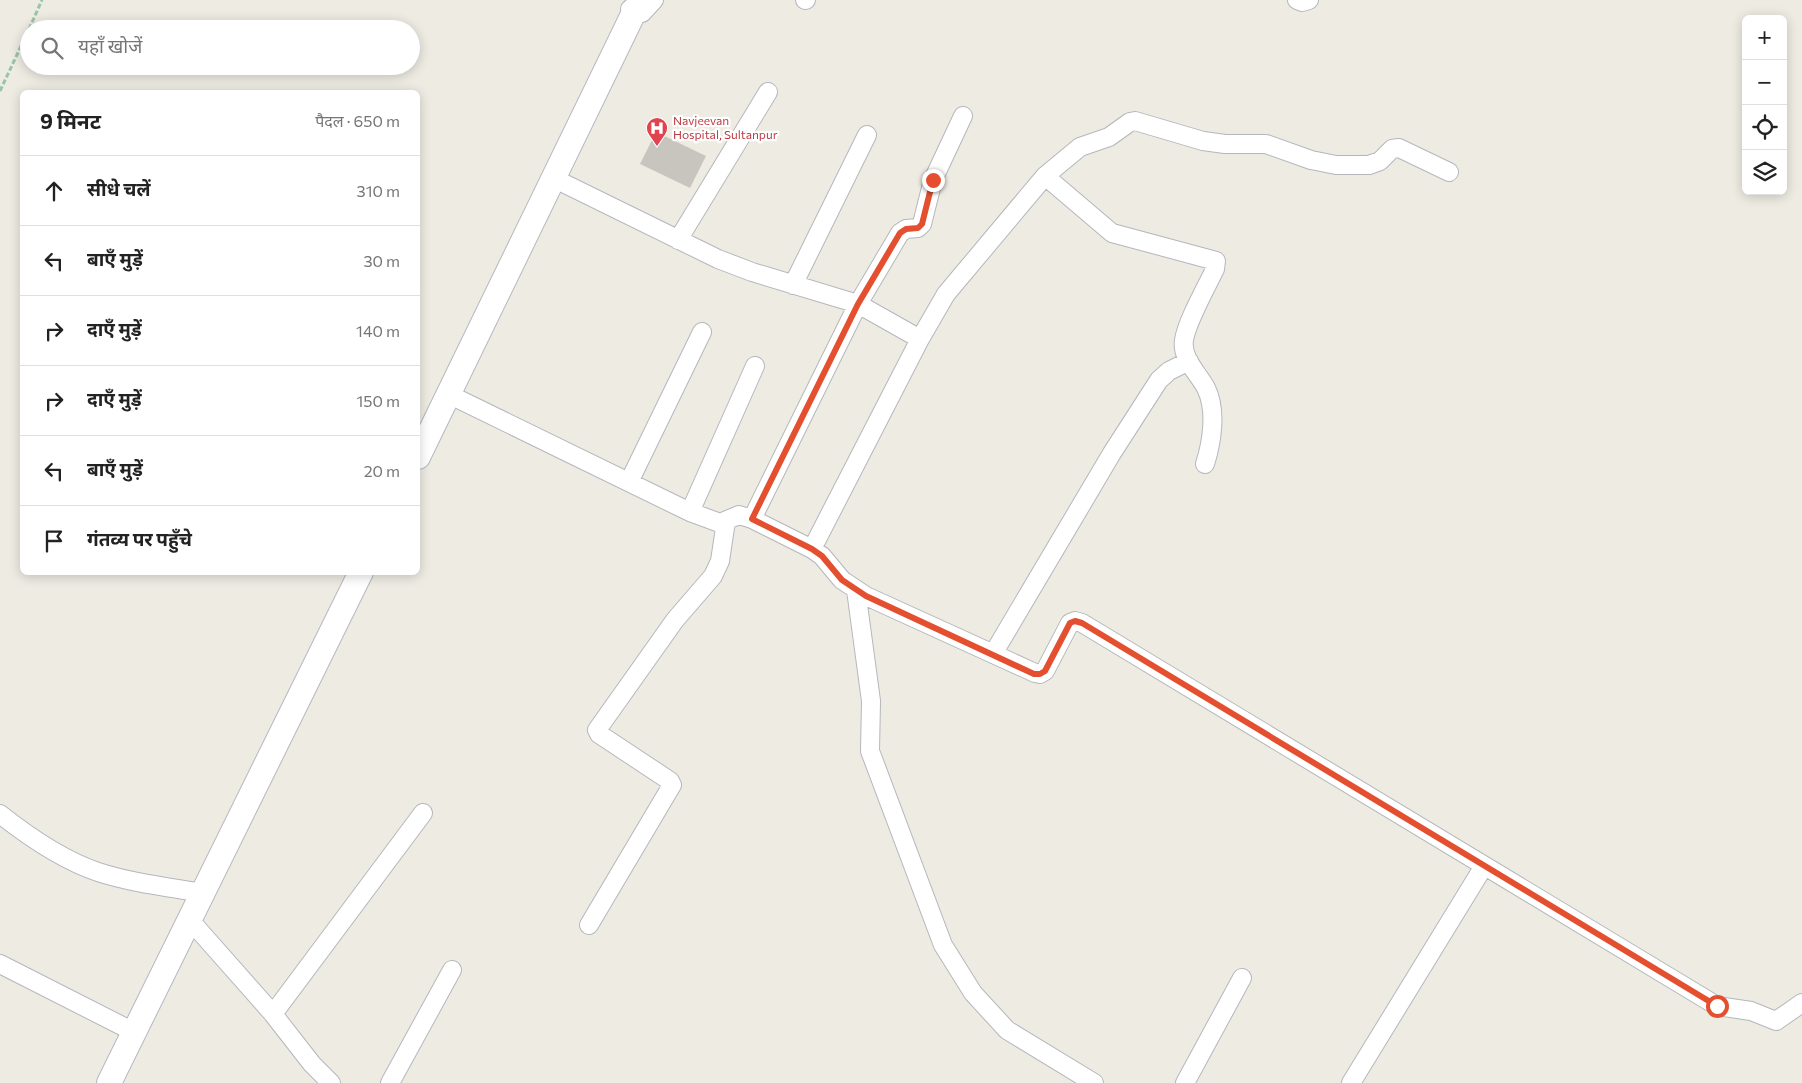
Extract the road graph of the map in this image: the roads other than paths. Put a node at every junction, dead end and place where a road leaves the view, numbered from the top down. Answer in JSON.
{"nodes":[{"id":1,"x":654,"y":0,"type":"edge"},
{"id":2,"x":1297,"y":0,"type":"edge"},
{"id":3,"x":1309,"y":0,"type":"edge"},
{"id":4,"x":634,"y":4,"type":"edge"},
{"id":5,"x":768,"y":92,"type":"dead end"},
{"id":6,"x":963,"y":116,"type":"dead end"},
{"id":7,"x":867,"y":135,"type":"dead end"},
{"id":8,"x":1449,"y":172,"type":"dead end"},
{"id":9,"x":1045,"y":176,"type":"junction"},
{"id":10,"x":553,"y":178,"type":"junction"},
{"id":11,"x":678,"y":240,"type":"junction"},
{"id":12,"x":793,"y":285,"type":"junction"},
{"id":13,"x":858,"y":304,"type":"junction"},
{"id":14,"x":702,"y":332,"type":"dead end"},
{"id":15,"x":920,"y":339,"type":"junction"},
{"id":16,"x":1189,"y":361,"type":"junction"},
{"id":17,"x":755,"y":366,"type":"dead end"},
{"id":18,"x":448,"y":394,"type":"junction"},
{"id":19,"x":420,"y":453,"type":"edge"},
{"id":20,"x":1205,"y":464,"type":"dead end"},
{"id":21,"x":629,"y":482,"type":"junction"},
{"id":22,"x":690,"y":512,"type":"junction"},
{"id":23,"x":752,"y":519,"type":"junction"},
{"id":24,"x":726,"y":521,"type":"junction"},
{"id":25,"x":812,"y":549,"type":"junction"},
{"id":26,"x":359,"y":575,"type":"edge"},
{"id":27,"x":856,"y":590,"type":"junction"},
{"id":28,"x":993,"y":654,"type":"junction"},
{"id":29,"x":423,"y":813,"type":"dead end"},
{"id":30,"x":0,"y":814,"type":"edge"},
{"id":31,"x":1484,"y":866,"type":"junction"},
{"id":32,"x":203,"y":892,"type":"junction"},
{"id":33,"x":189,"y":919,"type":"junction"},
{"id":34,"x":589,"y":925,"type":"dead end"},
{"id":35,"x":0,"y":964,"type":"edge"},
{"id":36,"x":452,"y":970,"type":"dead end"},
{"id":37,"x":1242,"y":978,"type":"dead end"},
{"id":38,"x":1802,"y":1003,"type":"edge"},
{"id":39,"x":273,"y":1014,"type":"junction"},
{"id":40,"x":134,"y":1032,"type":"junction"},
{"id":41,"x":110,"y":1083,"type":"edge"},
{"id":42,"x":331,"y":1083,"type":"edge"},
{"id":43,"x":390,"y":1083,"type":"edge"},
{"id":44,"x":1094,"y":1083,"type":"edge"},
{"id":45,"x":1185,"y":1083,"type":"edge"},
{"id":46,"x":1351,"y":1083,"type":"edge"}],
"edges":[{"from":1,"to":4,"type":"street"},
{"from":2,"to":3,"type":"street"},
{"from":4,"to":10,"type":"street"},
{"from":5,"to":11,"type":"street"},
{"from":6,"to":13,"type":"street"},
{"from":7,"to":12,"type":"street"},
{"from":8,"to":9,"type":"street"},
{"from":9,"to":15,"type":"street"},
{"from":9,"to":16,"type":"street"},
{"from":10,"to":11,"type":"street"},
{"from":10,"to":18,"type":"street"},
{"from":11,"to":12,"type":"street"},
{"from":12,"to":13,"type":"street"},
{"from":13,"to":15,"type":"street"},
{"from":13,"to":23,"type":"street"},
{"from":14,"to":21,"type":"street"},
{"from":15,"to":25,"type":"street"},
{"from":16,"to":20,"type":"street"},
{"from":16,"to":28,"type":"street"},
{"from":17,"to":22,"type":"street"},
{"from":18,"to":19,"type":"street"},
{"from":18,"to":21,"type":"street"},
{"from":21,"to":22,"type":"street"},
{"from":22,"to":24,"type":"street"},
{"from":23,"to":24,"type":"street"},
{"from":23,"to":25,"type":"street"},
{"from":24,"to":34,"type":"street"},
{"from":25,"to":27,"type":"street"},
{"from":26,"to":32,"type":"street"},
{"from":27,"to":28,"type":"street"},
{"from":27,"to":44,"type":"street"},
{"from":28,"to":31,"type":"street"},
{"from":29,"to":39,"type":"street"},
{"from":30,"to":32,"type":"street"},
{"from":31,"to":38,"type":"street"},
{"from":31,"to":46,"type":"street"},
{"from":32,"to":33,"type":"street"},
{"from":33,"to":39,"type":"street"},
{"from":33,"to":40,"type":"street"},
{"from":35,"to":40,"type":"street"},
{"from":36,"to":43,"type":"street"},
{"from":37,"to":45,"type":"street"},
{"from":39,"to":42,"type":"street"},
{"from":40,"to":41,"type":"street"}]}
